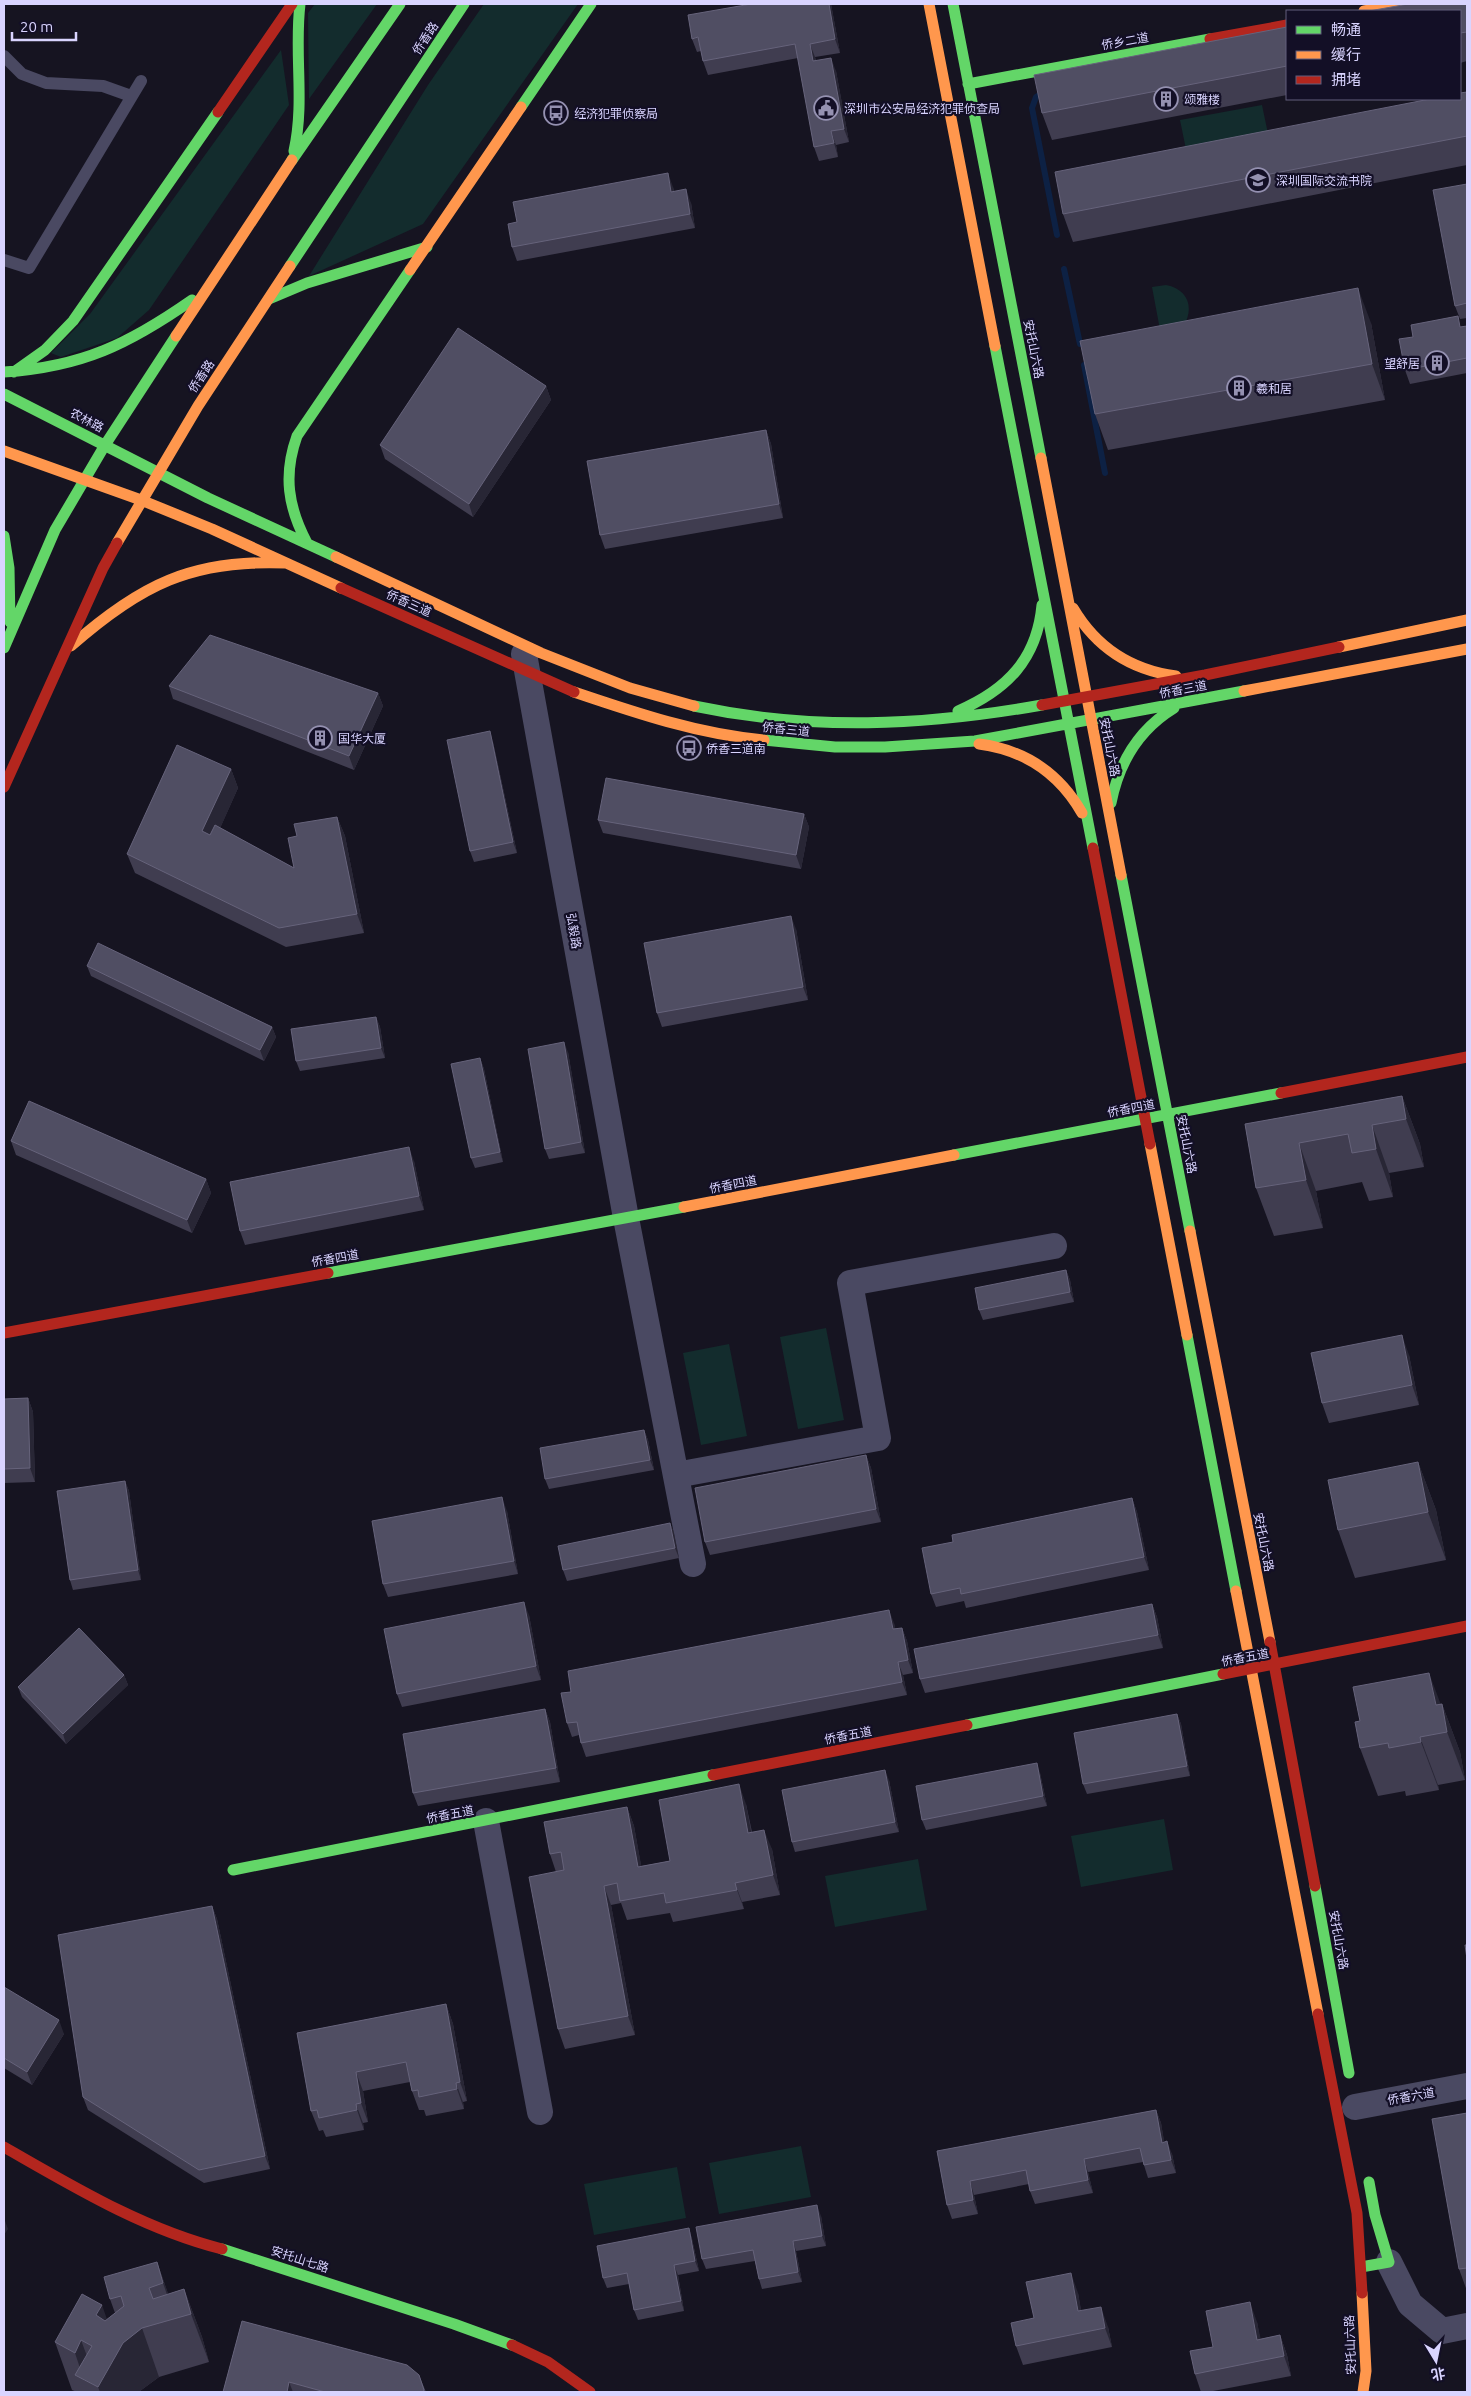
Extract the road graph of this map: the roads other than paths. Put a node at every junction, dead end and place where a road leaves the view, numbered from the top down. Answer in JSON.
{"nodes":[{"id":1,"x":292,"y":4,"type":"edge"},
{"id":2,"x":300,"y":4,"type":"edge"},
{"id":3,"x":400,"y":4,"type":"edge"},
{"id":4,"x":464,"y":4,"type":"edge"},
{"id":5,"x":591,"y":4,"type":"edge"},
{"id":6,"x":929,"y":4,"type":"edge"},
{"id":7,"x":953,"y":4,"type":"edge"},
{"id":8,"x":1404,"y":4,"type":"edge"},
{"id":9,"x":1370,"y":10,"type":"edge"},
{"id":10,"x":1286,"y":25,"type":"edge"},
{"id":11,"x":4,"y":56,"type":"edge"},
{"id":12,"x":141,"y":81,"type":"dead end"},
{"id":13,"x":968,"y":84,"type":"junction"},
{"id":14,"x":131,"y":96,"type":"junction"},
{"id":15,"x":291,"y":160,"type":"junction"},
{"id":16,"x":427,"y":247,"type":"junction"},
{"id":17,"x":4,"y":260,"type":"edge"},
{"id":18,"x":204,"y":292,"type":"junction"},
{"id":19,"x":269,"y":299,"type":"junction"},
{"id":20,"x":9,"y":372,"type":"edge"},
{"id":21,"x":4,"y":394,"type":"edge"},
{"id":22,"x":105,"y":444,"type":"junction"},
{"id":23,"x":4,"y":451,"type":"edge"},
{"id":24,"x":157,"y":473,"type":"junction"},
{"id":25,"x":84,"y":480,"type":"junction"},
{"id":26,"x":141,"y":500,"type":"junction"},
{"id":27,"x":4,"y":536,"type":"edge"},
{"id":28,"x":307,"y":543,"type":"junction"},
{"id":29,"x":286,"y":563,"type":"junction"},
{"id":30,"x":1041,"y":578,"type":"junction"},
{"id":31,"x":1067,"y":594,"type":"junction"},
{"id":32,"x":1467,"y":620,"type":"edge"},
{"id":33,"x":9,"y":635,"type":"junction"},
{"id":34,"x":522,"y":644,"type":"junction"},
{"id":35,"x":4,"y":648,"type":"edge"},
{"id":36,"x":1467,"y":649,"type":"edge"},
{"id":37,"x":63,"y":654,"type":"junction"},
{"id":38,"x":527,"y":672,"type":"junction"},
{"id":39,"x":1205,"y":675,"type":"junction"},
{"id":40,"x":1087,"y":698,"type":"junction"},
{"id":41,"x":1065,"y":702,"type":"junction"},
{"id":42,"x":1190,"y":702,"type":"junction"},
{"id":43,"x":1091,"y":720,"type":"junction"},
{"id":44,"x":915,"y":722,"type":"junction"},
{"id":45,"x":1070,"y":724,"type":"junction"},
{"id":46,"x":955,"y":743,"type":"junction"},
{"id":47,"x":4,"y":787,"type":"edge"},
{"id":48,"x":1110,"y":820,"type":"junction"},
{"id":49,"x":1093,"y":844,"type":"junction"},
{"id":50,"x":1467,"y":1057,"type":"edge"},
{"id":51,"x":1168,"y":1115,"type":"junction"},
{"id":52,"x":1146,"y":1119,"type":"junction"},
{"id":53,"x":626,"y":1218,"type":"junction"},
{"id":54,"x":1054,"y":1246,"type":"dead end"},
{"id":55,"x":4,"y":1333,"type":"edge"},
{"id":56,"x":676,"y":1475,"type":"junction"},
{"id":57,"x":693,"y":1564,"type":"dead end"},
{"id":58,"x":1467,"y":1626,"type":"edge"},
{"id":59,"x":1274,"y":1665,"type":"junction"},
{"id":60,"x":1252,"y":1670,"type":"junction"},
{"id":61,"x":486,"y":1821,"type":"junction"},
{"id":62,"x":233,"y":1870,"type":"dead end"},
{"id":63,"x":1467,"y":2086,"type":"edge"},
{"id":64,"x":1354,"y":2102,"type":"joint"},
{"id":65,"x":540,"y":2112,"type":"dead end"},
{"id":66,"x":4,"y":2147,"type":"edge"},
{"id":67,"x":1366,"y":2166,"type":"dead end"},
{"id":68,"x":1389,"y":2262,"type":"junction"},
{"id":69,"x":1361,"y":2267,"type":"junction"},
{"id":70,"x":1467,"y":2326,"type":"edge"},
{"id":71,"x":590,"y":2392,"type":"edge"},
{"id":72,"x":1363,"y":2392,"type":"edge"}],
"edges":[{"from":1,"to":20,"type":"street"},
{"from":2,"to":15,"type":"street"},
{"from":3,"to":15,"type":"street"},
{"from":4,"to":19,"type":"street","name":"侨香路"},
{"from":5,"to":16,"type":"street"},
{"from":6,"to":30,"type":"street","name":"安托山六路"},
{"from":7,"to":13,"type":"street","name":"安托山六路"},
{"from":8,"to":9,"type":"street"},
{"from":10,"to":13,"type":"street","name":"侨乡二道"},
{"from":11,"to":14,"type":"lane"},
{"from":12,"to":14,"type":"lane"},
{"from":13,"to":31,"type":"street","name":"安托山六路"},
{"from":14,"to":17,"type":"lane"},
{"from":15,"to":18,"type":"street"},
{"from":16,"to":19,"type":"street"},
{"from":16,"to":28,"type":"street"},
{"from":18,"to":20,"type":"street"},
{"from":18,"to":22,"type":"street"},
{"from":19,"to":24,"type":"street","name":"侨香路"},
{"from":21,"to":22,"type":"street","name":"农林路"},
{"from":22,"to":24,"type":"street","name":"农林路"},
{"from":22,"to":25,"type":"street"},
{"from":23,"to":25,"type":"street"},
{"from":24,"to":26,"type":"street","name":"侨香路"},
{"from":24,"to":28,"type":"street","name":"侨香三道"},
{"from":25,"to":26,"type":"street"},
{"from":25,"to":33,"type":"street"},
{"from":26,"to":29,"type":"street","name":"侨香三道"},
{"from":26,"to":37,"type":"street","name":"侨香路"},
{"from":27,"to":33,"type":"street"},
{"from":28,"to":34,"type":"street","name":"侨香三道"},
{"from":29,"to":37,"type":"street"},
{"from":29,"to":38,"type":"street","name":"侨香三道"},
{"from":30,"to":41,"type":"street","name":"安托山六路"},
{"from":30,"to":44,"type":"street"},
{"from":31,"to":39,"type":"street"},
{"from":31,"to":40,"type":"street","name":"安托山六路"},
{"from":32,"to":39,"type":"street","name":"侨香三道"},
{"from":33,"to":35,"type":"street"},
{"from":34,"to":38,"type":"street","name":"弘毅路"},
{"from":34,"to":44,"type":"street","name":"侨香三道"},
{"from":36,"to":42,"type":"street","name":"侨香三道"},
{"from":37,"to":47,"type":"street","name":"侨香路"},
{"from":38,"to":46,"type":"street","name":"侨香三道"},
{"from":38,"to":53,"type":"street","name":"弘毅路"},
{"from":39,"to":40,"type":"street","name":"侨香三道"},
{"from":40,"to":41,"type":"street","name":"侨香三道"},
{"from":40,"to":43,"type":"street","name":"安托山六路"},
{"from":41,"to":44,"type":"street","name":"侨香三道"},
{"from":41,"to":45,"type":"street","name":"安托山六路"},
{"from":42,"to":43,"type":"street","name":"侨香三道"},
{"from":42,"to":48,"type":"street"},
{"from":43,"to":45,"type":"street","name":"侨香三道"},
{"from":43,"to":48,"type":"street","name":"安托山六路"},
{"from":45,"to":46,"type":"street","name":"侨香三道"},
{"from":45,"to":49,"type":"street","name":"安托山六路"},
{"from":46,"to":49,"type":"street"},
{"from":48,"to":51,"type":"street","name":"安托山六路"},
{"from":49,"to":52,"type":"street","name":"安托山六路"},
{"from":50,"to":51,"type":"street","name":"侨香四道"},
{"from":51,"to":52,"type":"street","name":"侨香四道"},
{"from":51,"to":59,"type":"street","name":"安托山六路"},
{"from":52,"to":53,"type":"street","name":"侨香四道"},
{"from":52,"to":60,"type":"street","name":"安托山六路"},
{"from":53,"to":55,"type":"street","name":"侨香四道"},
{"from":53,"to":56,"type":"street","name":"弘毅路"},
{"from":54,"to":56,"type":"street"},
{"from":56,"to":57,"type":"street","name":"弘毅路"},
{"from":58,"to":59,"type":"street","name":"侨香五道"},
{"from":59,"to":60,"type":"street","name":"侨香五道"},
{"from":59,"to":64,"type":"street","name":"安托山六路"},
{"from":60,"to":61,"type":"street","name":"侨香五道"},
{"from":60,"to":69,"type":"street","name":"安托山六路"},
{"from":61,"to":62,"type":"street","name":"侨香五道"},
{"from":61,"to":65,"type":"street"},
{"from":63,"to":64,"type":"street","name":"侨香六道"},
{"from":66,"to":71,"type":"street","name":"安托山七路"},
{"from":67,"to":68,"type":"street"},
{"from":68,"to":69,"type":"street"},
{"from":68,"to":70,"type":"street"},
{"from":69,"to":72,"type":"street","name":"安托山六路"}]}
